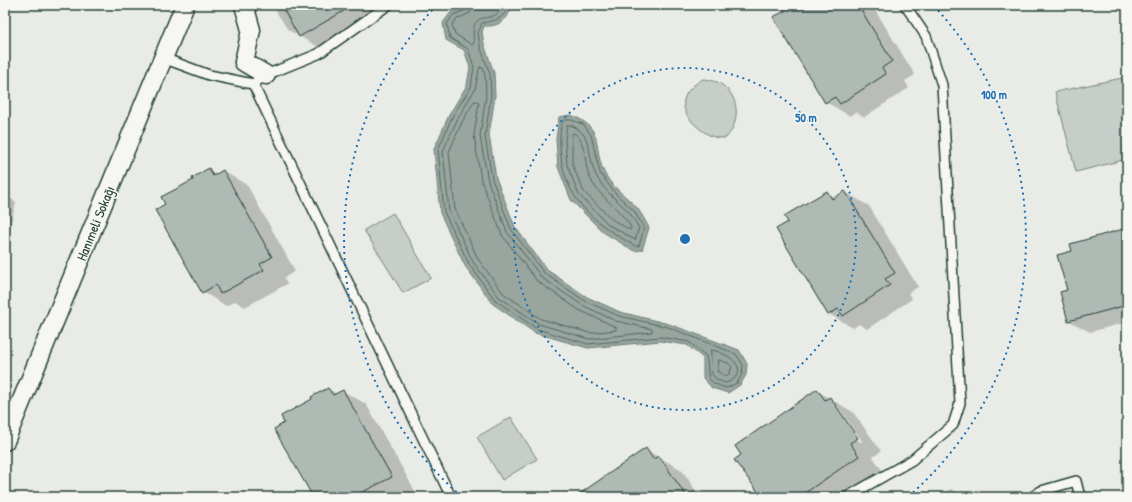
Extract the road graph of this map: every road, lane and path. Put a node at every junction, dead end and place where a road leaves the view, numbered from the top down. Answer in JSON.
{"nodes":[{"id":1,"x":185,"y":5,"type":"edge"},
{"id":2,"x":244,"y":5,"type":"edge"},
{"id":3,"x":388,"y":5,"type":"edge"},
{"id":4,"x":905,"y":5,"type":"edge"},
{"id":5,"x":163,"y":58,"type":"junction"},
{"id":6,"x":259,"y":80,"type":"junction"},
{"id":7,"x":5,"y":441,"type":"edge"},
{"id":8,"x":451,"y":497,"type":"edge"},
{"id":9,"x":847,"y":497,"type":"edge"},
{"id":10,"x":1032,"y":497,"type":"edge"},
{"id":11,"x":1080,"y":497,"type":"edge"}],
"edges":[{"from":1,"to":5,"type":"street","name":"Hanımeli Sokağı"},
{"from":2,"to":6,"type":"street"},
{"from":3,"to":6,"type":"lane"},
{"from":4,"to":9,"type":"lane"},
{"from":5,"to":6,"type":"lane"},
{"from":5,"to":7,"type":"street","name":"Hanımeli Sokağı"},
{"from":6,"to":8,"type":"lane"},
{"from":10,"to":11,"type":"lane"}]}
